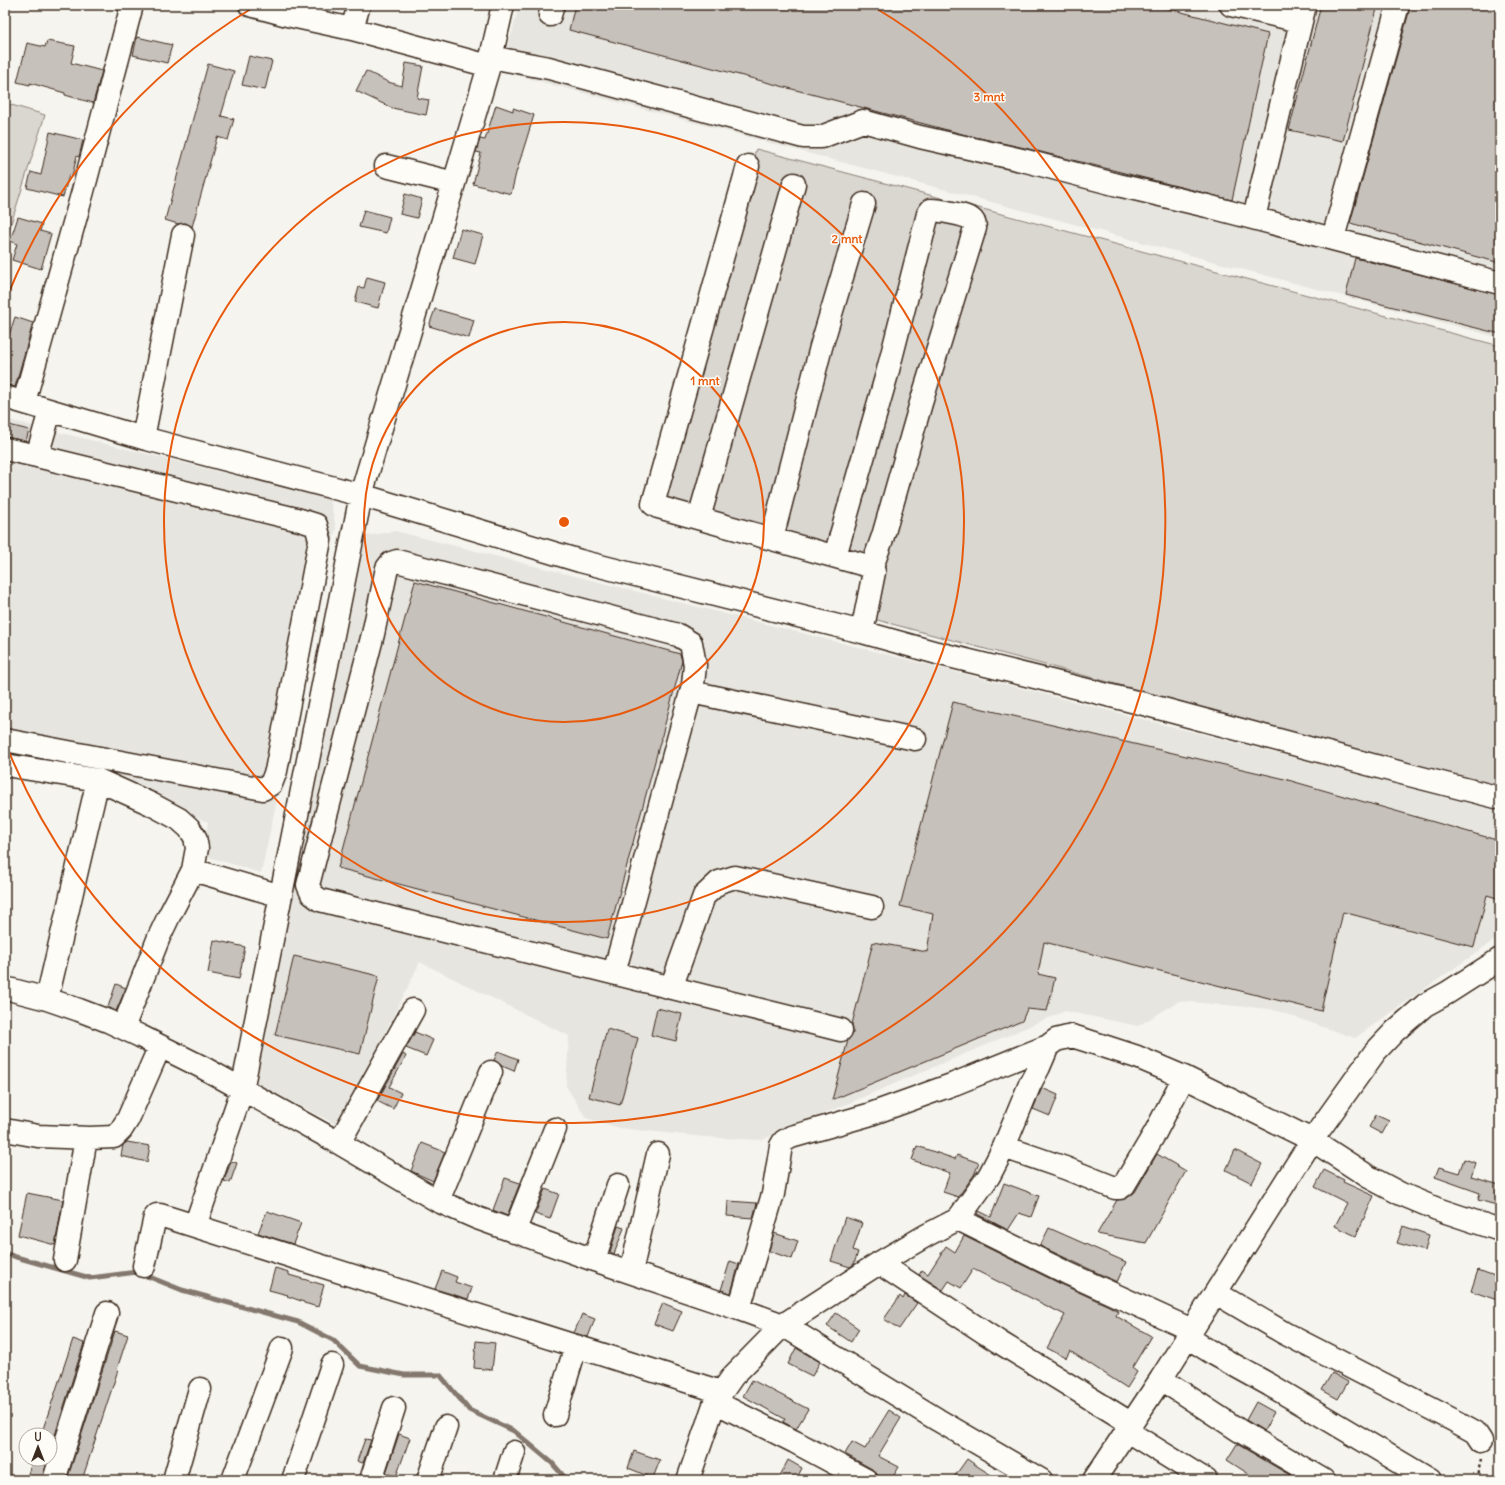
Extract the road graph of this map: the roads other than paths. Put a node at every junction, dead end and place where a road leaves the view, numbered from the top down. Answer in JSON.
{"nodes":[{"id":1,"x":132,"y":5,"type":"edge"},
{"id":2,"x":250,"y":5,"type":"edge"},
{"id":3,"x":359,"y":5,"type":"edge"},
{"id":4,"x":503,"y":5,"type":"edge"},
{"id":5,"x":1231,"y":5,"type":"edge"},
{"id":6,"x":1398,"y":5,"type":"edge"},
{"id":7,"x":288,"y":10,"type":"edge"},
{"id":8,"x":1303,"y":13,"type":"edge"},
{"id":9,"x":352,"y":29,"type":"junction"},
{"id":10,"x":490,"y":61,"type":"junction"},
{"id":11,"x":386,"y":166,"type":"dead end"},
{"id":12,"x":748,"y":166,"type":"dead end"},
{"id":13,"x":454,"y":182,"type":"junction"},
{"id":14,"x":794,"y":184,"type":"dead end"},
{"id":15,"x":864,"y":204,"type":"dead end"},
{"id":16,"x":1254,"y":218,"type":"junction"},
{"id":17,"x":183,"y":235,"type":"dead end"},
{"id":18,"x":1333,"y":238,"type":"junction"},
{"id":19,"x":1500,"y":283,"type":"edge"},
{"id":20,"x":15,"y":399,"type":"edge"},
{"id":21,"x":50,"y":411,"type":"junction"},
{"id":22,"x":143,"y":438,"type":"junction"},
{"id":23,"x":5,"y":449,"type":"edge"},
{"id":24,"x":37,"y":456,"type":"junction"},
{"id":25,"x":361,"y":495,"type":"junction"},
{"id":26,"x":699,"y":518,"type":"junction"},
{"id":27,"x":772,"y":538,"type":"junction"},
{"id":28,"x":835,"y":556,"type":"junction"},
{"id":29,"x":872,"y":567,"type":"junction"},
{"id":30,"x":862,"y":632,"type":"junction"},
{"id":31,"x":691,"y":692,"type":"junction"},
{"id":32,"x":915,"y":739,"type":"dead end"},
{"id":33,"x":5,"y":740,"type":"edge"},
{"id":34,"x":5,"y":765,"type":"edge"},
{"id":35,"x":98,"y":780,"type":"junction"},
{"id":36,"x":1500,"y":798,"type":"edge"},
{"id":37,"x":194,"y":870,"type":"junction"},
{"id":38,"x":281,"y":896,"type":"junction"},
{"id":39,"x":872,"y":907,"type":"dead end"},
{"id":40,"x":1500,"y":960,"type":"edge"},
{"id":41,"x":614,"y":973,"type":"junction"},
{"id":42,"x":5,"y":988,"type":"edge"},
{"id":43,"x":671,"y":988,"type":"junction"},
{"id":44,"x":47,"y":999,"type":"junction"},
{"id":45,"x":413,"y":1010,"type":"dead end"},
{"id":46,"x":123,"y":1028,"type":"junction"},
{"id":47,"x":841,"y":1030,"type":"dead end"},
{"id":48,"x":160,"y":1046,"type":"junction"},
{"id":49,"x":1048,"y":1046,"type":"junction"},
{"id":50,"x":491,"y":1072,"type":"dead end"},
{"id":51,"x":1184,"y":1077,"type":"junction"},
{"id":52,"x":242,"y":1090,"type":"junction"},
{"id":53,"x":556,"y":1129,"type":"dead end"},
{"id":54,"x":5,"y":1130,"type":"edge"},
{"id":55,"x":86,"y":1138,"type":"junction"},
{"id":56,"x":1312,"y":1140,"type":"junction"},
{"id":57,"x":339,"y":1143,"type":"junction"},
{"id":58,"x":1004,"y":1148,"type":"junction"},
{"id":59,"x":658,"y":1154,"type":"dead end"},
{"id":60,"x":618,"y":1185,"type":"dead end"},
{"id":61,"x":438,"y":1201,"type":"junction"},
{"id":62,"x":958,"y":1219,"type":"junction"},
{"id":63,"x":195,"y":1226,"type":"junction"},
{"id":64,"x":1500,"y":1230,"type":"edge"},
{"id":65,"x":514,"y":1232,"type":"junction"},
{"id":66,"x":65,"y":1260,"type":"dead end"},
{"id":67,"x":594,"y":1260,"type":"junction"},
{"id":68,"x":879,"y":1263,"type":"junction"},
{"id":69,"x":144,"y":1266,"type":"dead end"},
{"id":70,"x":631,"y":1272,"type":"junction"},
{"id":71,"x":1216,"y":1293,"type":"junction"},
{"id":72,"x":739,"y":1308,"type":"junction"},
{"id":73,"x":106,"y":1313,"type":"dead end"},
{"id":74,"x":783,"y":1325,"type":"junction"},
{"id":75,"x":1190,"y":1333,"type":"junction"},
{"id":76,"x":576,"y":1346,"type":"junction"},
{"id":77,"x":282,"y":1348,"type":"dead end"},
{"id":78,"x":332,"y":1365,"type":"dead end"},
{"id":79,"x":1161,"y":1379,"type":"junction"},
{"id":80,"x":200,"y":1389,"type":"dead end"},
{"id":81,"x":718,"y":1397,"type":"junction"},
{"id":82,"x":394,"y":1408,"type":"dead end"},
{"id":83,"x":555,"y":1415,"type":"dead end"},
{"id":84,"x":1130,"y":1427,"type":"junction"},
{"id":85,"x":446,"y":1428,"type":"dead end"},
{"id":86,"x":1481,"y":1441,"type":"dead end"},
{"id":87,"x":514,"y":1452,"type":"dead end"},
{"id":88,"x":1320,"y":1479,"type":"edge"},
{"id":89,"x":54,"y":1480,"type":"edge"},
{"id":90,"x":174,"y":1480,"type":"edge"},
{"id":91,"x":233,"y":1480,"type":"edge"},
{"id":92,"x":293,"y":1480,"type":"edge"},
{"id":93,"x":370,"y":1480,"type":"edge"},
{"id":94,"x":428,"y":1480,"type":"edge"},
{"id":95,"x":505,"y":1480,"type":"edge"},
{"id":96,"x":688,"y":1480,"type":"edge"},
{"id":97,"x":866,"y":1480,"type":"edge"},
{"id":98,"x":1041,"y":1480,"type":"edge"},
{"id":99,"x":1094,"y":1480,"type":"edge"},
{"id":100,"x":1206,"y":1480,"type":"edge"},
{"id":101,"x":1430,"y":1480,"type":"edge"}],
"edges":[{"from":1,"to":20,"type":"street"},
{"from":2,"to":7,"type":"street"},
{"from":3,"to":9,"type":"street"},
{"from":4,"to":10,"type":"street"},
{"from":5,"to":8,"type":"street"},
{"from":6,"to":18,"type":"street"},
{"from":7,"to":9,"type":"street"},
{"from":8,"to":16,"type":"street"},
{"from":9,"to":10,"type":"street"},
{"from":10,"to":13,"type":"street"},
{"from":10,"to":16,"type":"street"},
{"from":11,"to":13,"type":"street"},
{"from":12,"to":26,"type":"street"},
{"from":13,"to":25,"type":"street"},
{"from":14,"to":26,"type":"street"},
{"from":15,"to":27,"type":"street"},
{"from":16,"to":18,"type":"street"},
{"from":17,"to":22,"type":"street"},
{"from":18,"to":19,"type":"street"},
{"from":20,"to":21,"type":"street"},
{"from":21,"to":22,"type":"street"},
{"from":21,"to":24,"type":"street"},
{"from":22,"to":25,"type":"street"},
{"from":23,"to":24,"type":"street"},
{"from":24,"to":33,"type":"street"},
{"from":25,"to":30,"type":"street"},
{"from":25,"to":38,"type":"street"},
{"from":26,"to":27,"type":"street"},
{"from":27,"to":28,"type":"street"},
{"from":28,"to":29,"type":"street"},
{"from":28,"to":29,"type":"street"},
{"from":29,"to":30,"type":"street"},
{"from":30,"to":36,"type":"street"},
{"from":31,"to":32,"type":"street"},
{"from":31,"to":41,"type":"street"},
{"from":31,"to":41,"type":"street"},
{"from":34,"to":35,"type":"street"},
{"from":35,"to":37,"type":"street"},
{"from":35,"to":44,"type":"street"},
{"from":37,"to":38,"type":"street"},
{"from":37,"to":46,"type":"street"},
{"from":38,"to":52,"type":"street"},
{"from":39,"to":43,"type":"street"},
{"from":40,"to":56,"type":"street"},
{"from":41,"to":43,"type":"street"},
{"from":42,"to":44,"type":"street"},
{"from":43,"to":47,"type":"street"},
{"from":44,"to":46,"type":"street"},
{"from":45,"to":57,"type":"street"},
{"from":46,"to":48,"type":"street"},
{"from":48,"to":52,"type":"street"},
{"from":48,"to":55,"type":"street"},
{"from":49,"to":51,"type":"street"},
{"from":49,"to":58,"type":"street"},
{"from":49,"to":72,"type":"street"},
{"from":50,"to":61,"type":"street"},
{"from":51,"to":56,"type":"street"},
{"from":51,"to":58,"type":"street"},
{"from":52,"to":57,"type":"street"},
{"from":52,"to":63,"type":"street"},
{"from":53,"to":65,"type":"street"},
{"from":54,"to":55,"type":"street"},
{"from":55,"to":66,"type":"street"},
{"from":56,"to":64,"type":"street"},
{"from":56,"to":71,"type":"street"},
{"from":57,"to":61,"type":"street"},
{"from":58,"to":62,"type":"street"},
{"from":59,"to":70,"type":"street"},
{"from":60,"to":67,"type":"street"},
{"from":61,"to":65,"type":"street"},
{"from":62,"to":68,"type":"street"},
{"from":62,"to":75,"type":"street"},
{"from":63,"to":69,"type":"street"},
{"from":63,"to":76,"type":"street"},
{"from":65,"to":67,"type":"street"},
{"from":67,"to":70,"type":"street"},
{"from":68,"to":74,"type":"street"},
{"from":68,"to":84,"type":"street"},
{"from":70,"to":72,"type":"street"},
{"from":71,"to":75,"type":"street"},
{"from":71,"to":86,"type":"street"},
{"from":72,"to":74,"type":"street"},
{"from":73,"to":89,"type":"street"},
{"from":74,"to":81,"type":"street"},
{"from":74,"to":98,"type":"street"},
{"from":75,"to":79,"type":"street"},
{"from":75,"to":101,"type":"street"},
{"from":76,"to":81,"type":"street"},
{"from":76,"to":83,"type":"street"},
{"from":77,"to":91,"type":"street"},
{"from":78,"to":92,"type":"street"},
{"from":79,"to":84,"type":"street"},
{"from":79,"to":88,"type":"street"},
{"from":80,"to":90,"type":"street"},
{"from":81,"to":96,"type":"street"},
{"from":81,"to":97,"type":"street"},
{"from":82,"to":93,"type":"street"},
{"from":84,"to":99,"type":"street"},
{"from":84,"to":100,"type":"street"},
{"from":85,"to":94,"type":"street"},
{"from":87,"to":95,"type":"street"}]}
